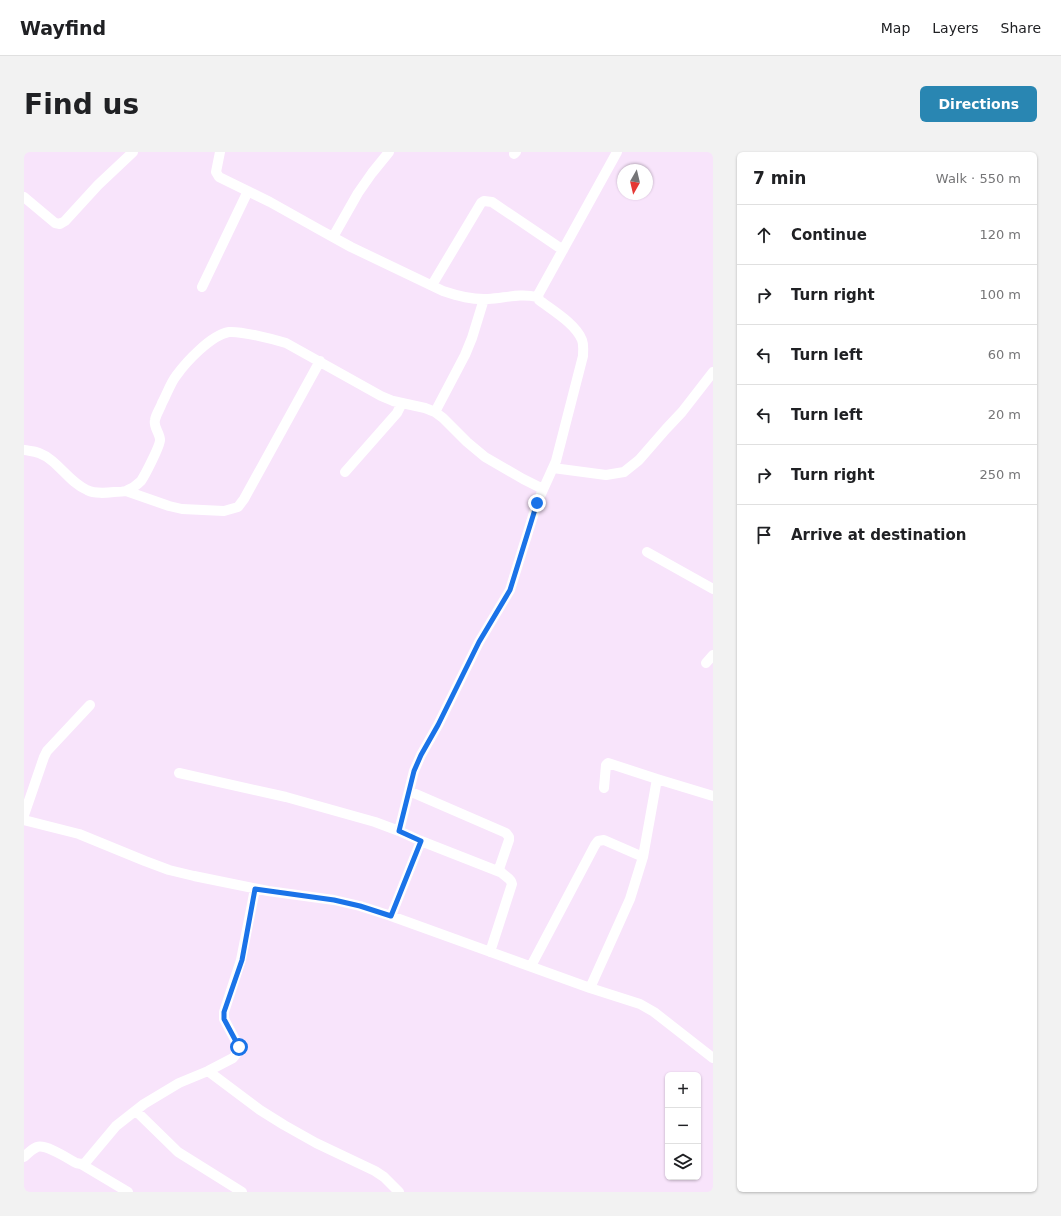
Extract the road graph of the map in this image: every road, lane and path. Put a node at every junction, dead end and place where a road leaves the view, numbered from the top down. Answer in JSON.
{"nodes":[{"id":1,"x":133,"y":152,"type":"edge"},
{"id":2,"x":220,"y":152,"type":"edge"},
{"id":3,"x":389,"y":152,"type":"edge"},
{"id":4,"x":617,"y":152,"type":"edge"},
{"id":5,"x":248,"y":191,"type":"junction"},
{"id":6,"x":24,"y":196,"type":"edge"},
{"id":7,"x":333,"y":237,"type":"junction"},
{"id":8,"x":563,"y":250,"type":"junction"},
{"id":9,"x":432,"y":285,"type":"junction"},
{"id":10,"x":202,"y":287,"type":"dead end"},
{"id":11,"x":537,"y":297,"type":"junction"},
{"id":12,"x":484,"y":299,"type":"junction"},
{"id":13,"x":320,"y":361,"type":"junction"},
{"id":14,"x":712,"y":375,"type":"edge"},
{"id":15,"x":402,"y":403,"type":"junction"},
{"id":16,"x":435,"y":412,"type":"junction"},
{"id":17,"x":24,"y":450,"type":"edge"},
{"id":18,"x":553,"y":468,"type":"junction"},
{"id":19,"x":345,"y":472,"type":"dead end"},
{"id":20,"x":543,"y":489,"type":"junction"},
{"id":21,"x":126,"y":491,"type":"junction"},
{"id":22,"x":647,"y":552,"type":"dead end"},
{"id":23,"x":713,"y":589,"type":"edge"},
{"id":24,"x":713,"y":655,"type":"edge"},
{"id":25,"x":706,"y":662,"type":"dead end"},
{"id":26,"x":90,"y":705,"type":"dead end"},
{"id":27,"x":179,"y":773,"type":"dead end"},
{"id":28,"x":657,"y":779,"type":"junction"},
{"id":29,"x":604,"y":788,"type":"dead end"},
{"id":30,"x":409,"y":791,"type":"junction"},
{"id":31,"x":713,"y":796,"type":"edge"},
{"id":32,"x":24,"y":815,"type":"edge"},
{"id":33,"x":24,"y":820,"type":"edge"},
{"id":34,"x":399,"y":831,"type":"junction"},
{"id":35,"x":421,"y":841,"type":"junction"},
{"id":36,"x":643,"y":857,"type":"junction"},
{"id":37,"x":500,"y":872,"type":"junction"},
{"id":38,"x":255,"y":889,"type":"junction"},
{"id":39,"x":391,"y":916,"type":"junction"},
{"id":40,"x":490,"y":952,"type":"junction"},
{"id":41,"x":530,"y":966,"type":"junction"},
{"id":42,"x":590,"y":988,"type":"junction"},
{"id":43,"x":713,"y":1058,"type":"edge"},
{"id":44,"x":208,"y":1071,"type":"junction"},
{"id":45,"x":136,"y":1111,"type":"junction"},
{"id":46,"x":24,"y":1157,"type":"edge"},
{"id":47,"x":81,"y":1164,"type":"junction"},
{"id":48,"x":128,"y":1192,"type":"edge"},
{"id":49,"x":242,"y":1192,"type":"edge"},
{"id":50,"x":399,"y":1192,"type":"edge"}],
"edges":[{"from":1,"to":6,"type":"street"},
{"from":2,"to":5,"type":"street"},
{"from":3,"to":7,"type":"street"},
{"from":4,"to":8,"type":"street"},
{"from":5,"to":7,"type":"street"},
{"from":5,"to":10,"type":"street"},
{"from":7,"to":9,"type":"street"},
{"from":8,"to":9,"type":"street"},
{"from":8,"to":11,"type":"street"},
{"from":9,"to":12,"type":"street"},
{"from":11,"to":12,"type":"street"},
{"from":11,"to":18,"type":"street"},
{"from":12,"to":16,"type":"street"},
{"from":13,"to":15,"type":"street"},
{"from":13,"to":21,"type":"street"},
{"from":13,"to":21,"type":"street"},
{"from":14,"to":18,"type":"street"},
{"from":15,"to":16,"type":"street"},
{"from":15,"to":19,"type":"street"},
{"from":16,"to":20,"type":"street"},
{"from":17,"to":21,"type":"street"},
{"from":18,"to":20,"type":"street"},
{"from":20,"to":30,"type":"street"},
{"from":22,"to":23,"type":"street"},
{"from":24,"to":25,"type":"street"},
{"from":26,"to":32,"type":"street"},
{"from":27,"to":34,"type":"street"},
{"from":28,"to":29,"type":"street"},
{"from":28,"to":31,"type":"street"},
{"from":28,"to":36,"type":"street"},
{"from":30,"to":34,"type":"street"},
{"from":30,"to":37,"type":"street"},
{"from":33,"to":38,"type":"street"},
{"from":34,"to":35,"type":"street"},
{"from":35,"to":37,"type":"street"},
{"from":35,"to":39,"type":"street"},
{"from":36,"to":41,"type":"street"},
{"from":36,"to":42,"type":"street"},
{"from":37,"to":40,"type":"street"},
{"from":38,"to":39,"type":"street"},
{"from":38,"to":44,"type":"street"},
{"from":39,"to":40,"type":"street"},
{"from":40,"to":41,"type":"street"},
{"from":41,"to":42,"type":"street"},
{"from":42,"to":43,"type":"street"},
{"from":44,"to":45,"type":"street"},
{"from":44,"to":50,"type":"street"},
{"from":45,"to":47,"type":"street"},
{"from":45,"to":49,"type":"street"},
{"from":46,"to":47,"type":"street"},
{"from":47,"to":48,"type":"street"}]}
